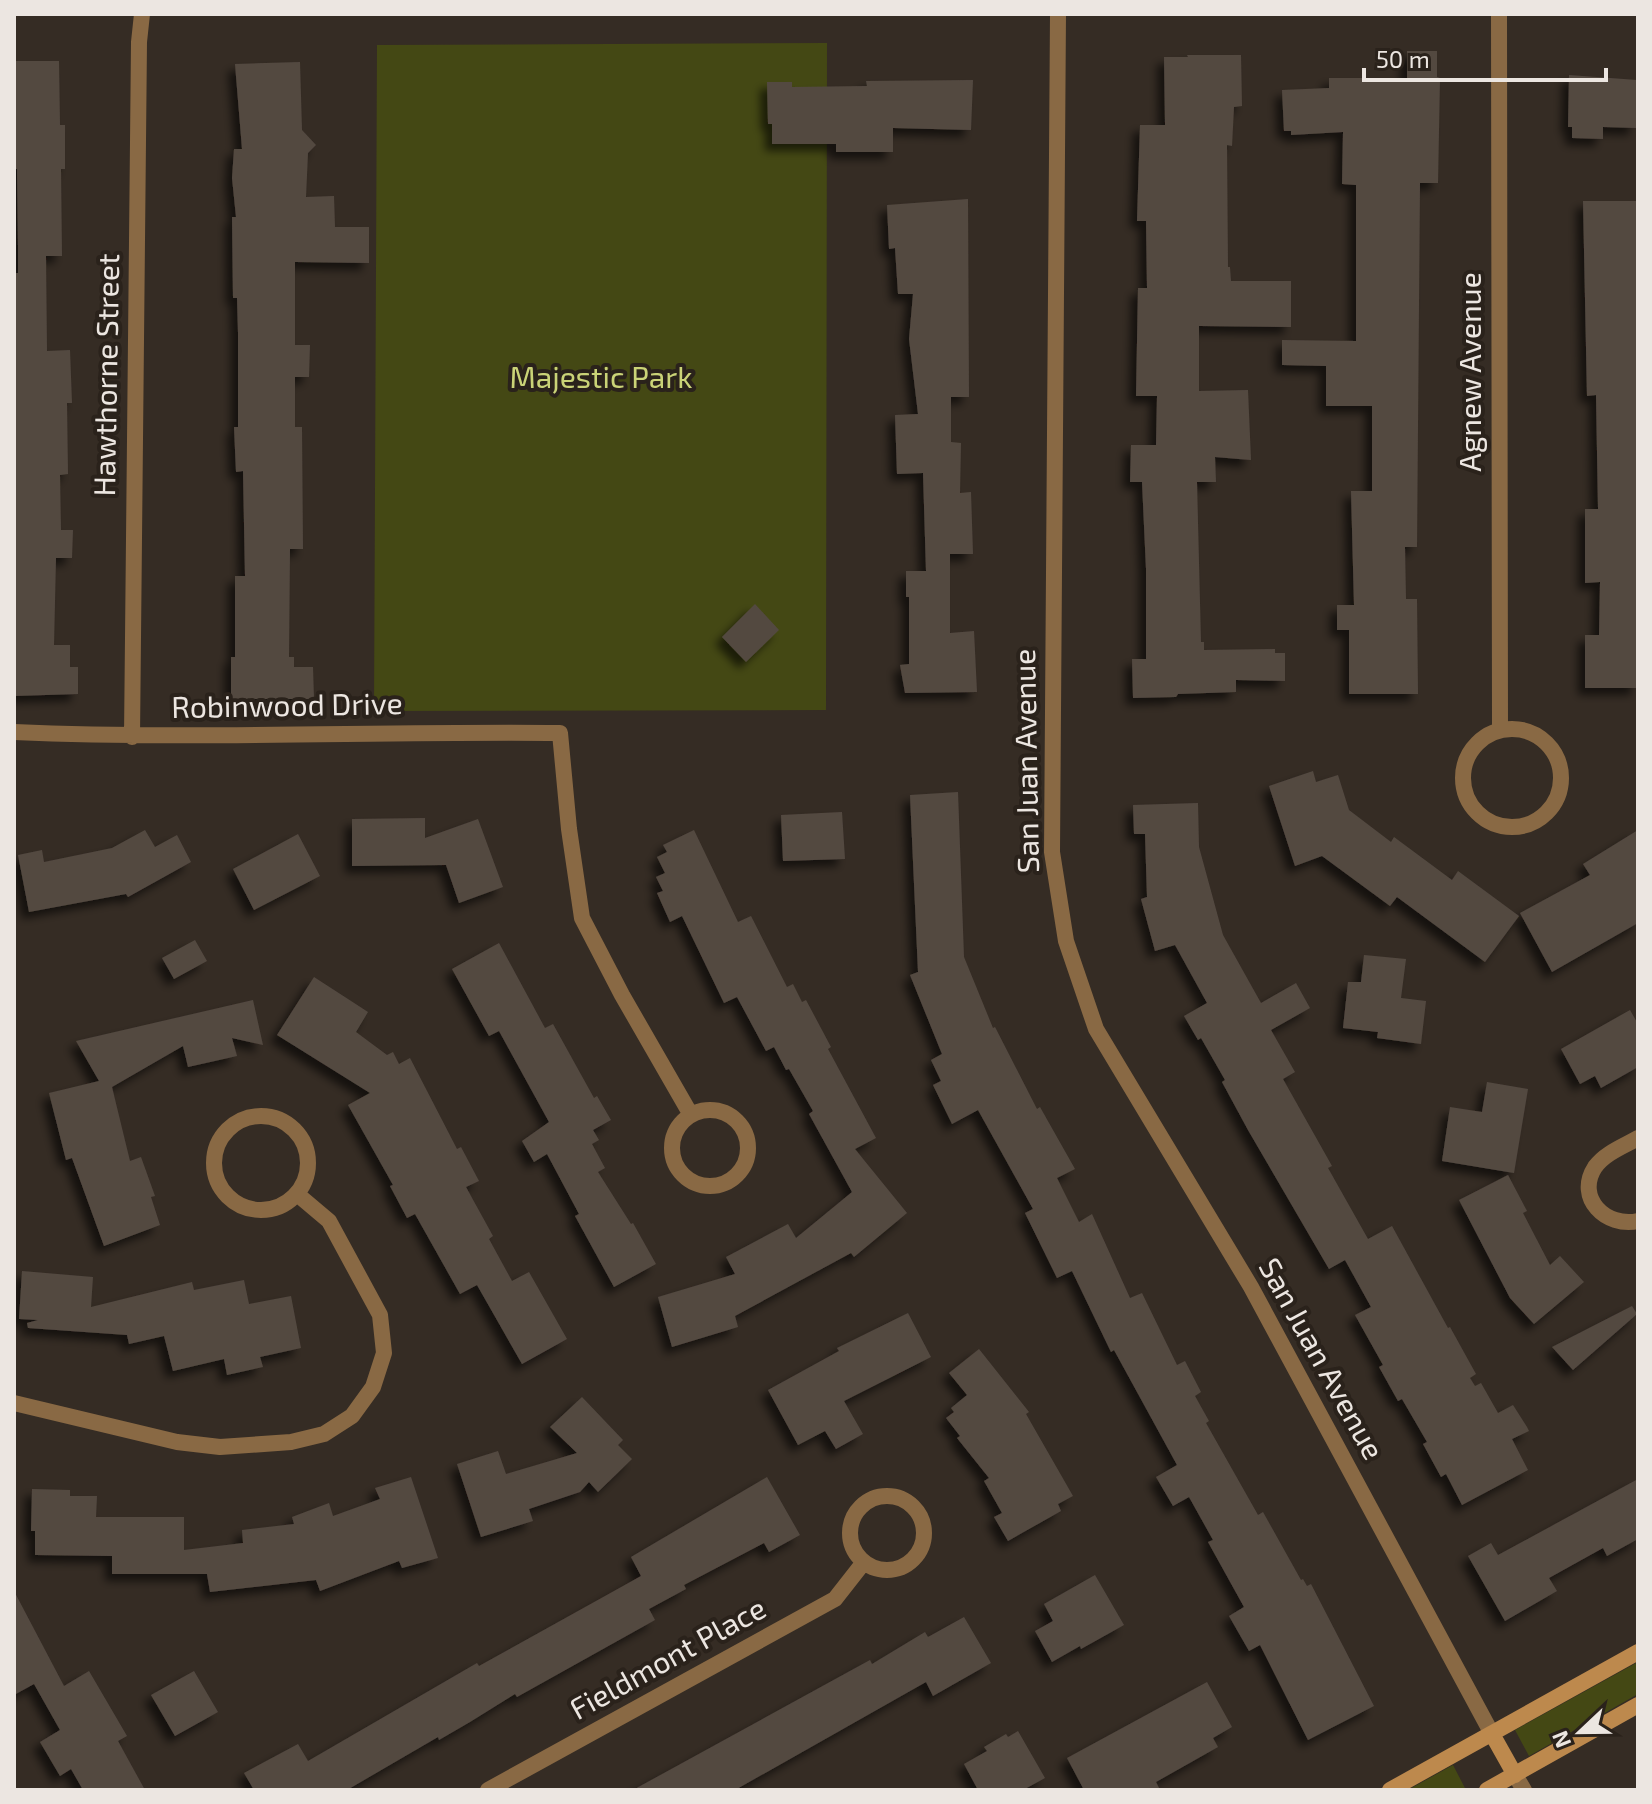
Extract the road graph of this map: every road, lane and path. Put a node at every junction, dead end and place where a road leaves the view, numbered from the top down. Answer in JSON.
{"nodes":[{"id":1,"x":142,"y":14,"type":"edge"},
{"id":2,"x":1058,"y":14,"type":"edge"},
{"id":3,"x":1499,"y":14,"type":"edge"},
{"id":4,"x":1500,"y":730,"type":"junction"},
{"id":5,"x":14,"y":732,"type":"edge"},
{"id":6,"x":132,"y":737,"type":"junction"},
{"id":7,"x":691,"y":1115,"type":"junction"},
{"id":8,"x":1638,"y":1138,"type":"edge"},
{"id":9,"x":297,"y":1194,"type":"junction"},
{"id":10,"x":1638,"y":1221,"type":"edge"},
{"id":11,"x":14,"y":1403,"type":"edge"},
{"id":12,"x":864,"y":1562,"type":"junction"},
{"id":13,"x":1638,"y":1652,"type":"edge"},
{"id":14,"x":1638,"y":1705,"type":"edge"},
{"id":15,"x":1492,"y":1734,"type":"junction"},
{"id":16,"x":1515,"y":1775,"type":"junction"},
{"id":17,"x":488,"y":1790,"type":"edge"},
{"id":18,"x":1390,"y":1790,"type":"edge"},
{"id":19,"x":1487,"y":1790,"type":"edge"},
{"id":20,"x":1524,"y":1790,"type":"edge"}],
"edges":[{"from":1,"to":6,"type":"street","name":"Hawthorne Street"},
{"from":2,"to":15,"type":"street","name":"San Juan Avenue"},
{"from":3,"to":4,"type":"street","name":"Agnew Avenue"},
{"from":4,"to":4,"type":"street"},
{"from":5,"to":6,"type":"street","name":"Robinwood Drive"},
{"from":6,"to":7,"type":"street","name":"Robinwood Drive"},
{"from":7,"to":7,"type":"street"},
{"from":8,"to":10,"type":"street"},
{"from":9,"to":9,"type":"street"},
{"from":9,"to":11,"type":"street"},
{"from":12,"to":12,"type":"street"},
{"from":12,"to":17,"type":"street","name":"Fieldmont Place"},
{"from":13,"to":15,"type":"main road"},
{"from":14,"to":16,"type":"main road"},
{"from":15,"to":16,"type":"main road"},
{"from":15,"to":18,"type":"main road"},
{"from":16,"to":19,"type":"main road"},
{"from":16,"to":20,"type":"street"}]}
